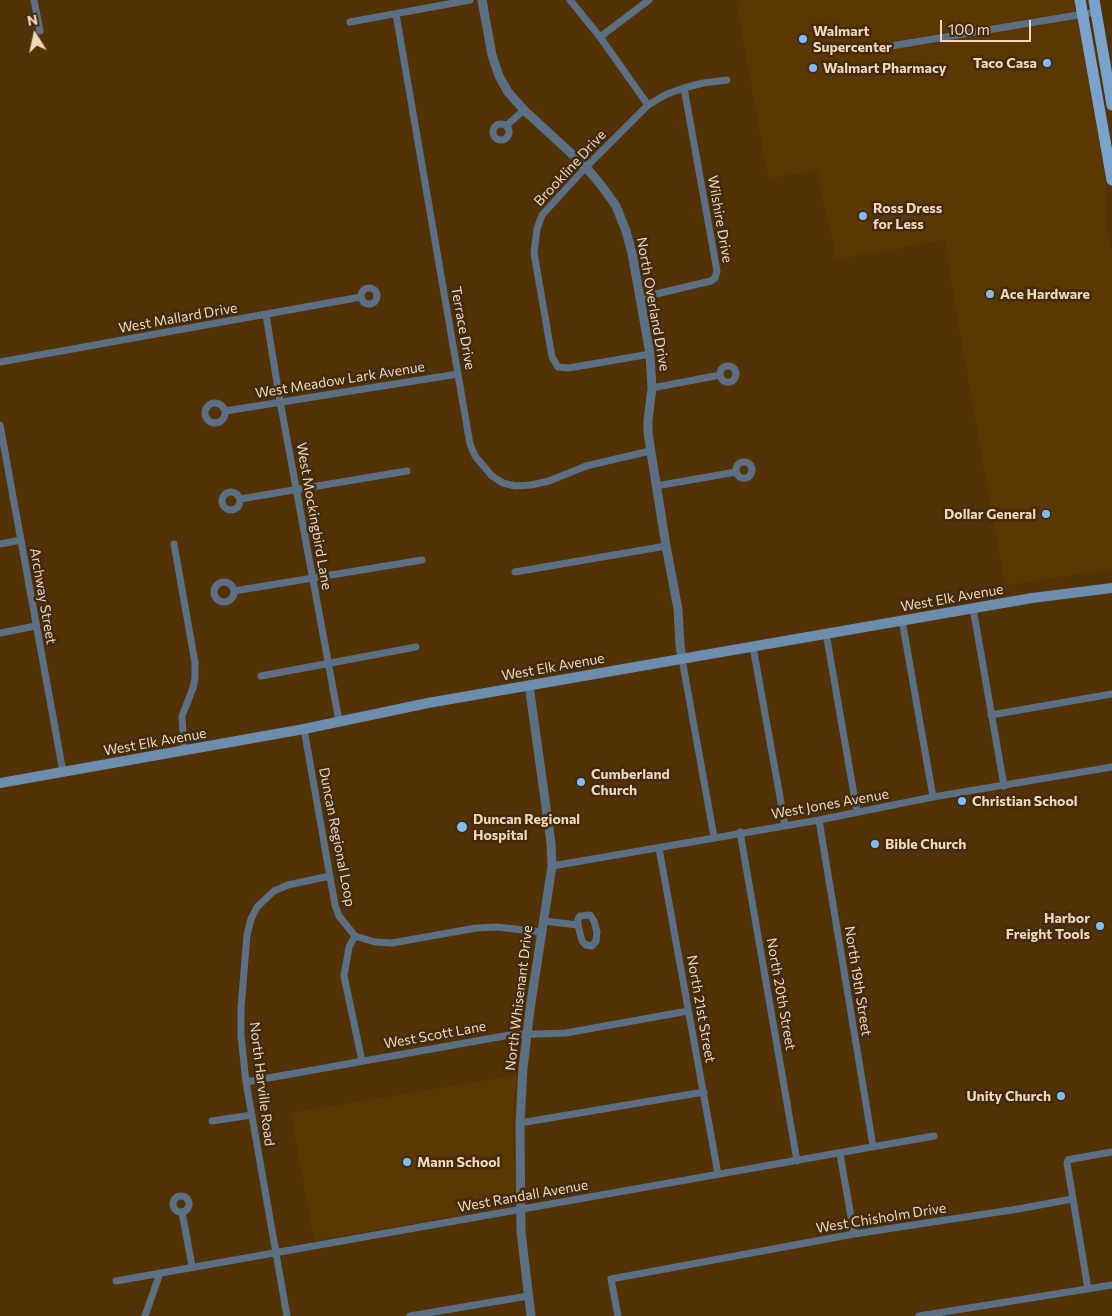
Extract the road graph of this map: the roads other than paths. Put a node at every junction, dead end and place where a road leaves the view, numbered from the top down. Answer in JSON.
{"nodes":[{"id":1,"x":34,"y":0,"type":"edge"},
{"id":2,"x":470,"y":0,"type":"edge"},
{"id":3,"x":482,"y":0,"type":"edge"},
{"id":4,"x":570,"y":0,"type":"edge"},
{"id":5,"x":649,"y":0,"type":"edge"},
{"id":6,"x":1080,"y":0,"type":"edge"},
{"id":7,"x":1094,"y":0,"type":"edge"},
{"id":8,"x":1096,"y":12,"type":"junction"},
{"id":9,"x":396,"y":14,"type":"junction"},
{"id":10,"x":1083,"y":14,"type":"junction"},
{"id":11,"x":350,"y":22,"type":"dead end"},
{"id":12,"x":40,"y":31,"type":"dead end"},
{"id":13,"x":600,"y":37,"type":"junction"},
{"id":14,"x":867,"y":50,"type":"dead end"},
{"id":15,"x":727,"y":80,"type":"dead end"},
{"id":16,"x":684,"y":88,"type":"junction"},
{"id":17,"x":648,"y":105,"type":"junction"},
{"id":18,"x":1112,"y":105,"type":"edge"},
{"id":19,"x":524,"y":110,"type":"junction"},
{"id":20,"x":506,"y":126,"type":"dead end"},
{"id":21,"x":586,"y":167,"type":"junction"},
{"id":22,"x":1112,"y":180,"type":"edge"},
{"id":23,"x":361,"y":298,"type":"dead end"},
{"id":24,"x":639,"y":298,"type":"junction"},
{"id":25,"x":266,"y":315,"type":"junction"},
{"id":26,"x":650,"y":354,"type":"junction"},
{"id":27,"x":0,"y":362,"type":"edge"},
{"id":28,"x":458,"y":374,"type":"junction"},
{"id":29,"x":720,"y":376,"type":"dead end"},
{"id":30,"x":652,"y":388,"type":"junction"},
{"id":31,"x":280,"y":401,"type":"junction"},
{"id":32,"x":225,"y":411,"type":"dead end"},
{"id":33,"x":0,"y":425,"type":"edge"},
{"id":34,"x":650,"y":450,"type":"junction"},
{"id":35,"x":3,"y":455,"type":"edge"},
{"id":36,"x":408,"y":471,"type":"dead end"},
{"id":37,"x":736,"y":472,"type":"dead end"},
{"id":38,"x":656,"y":486,"type":"junction"},
{"id":39,"x":297,"y":490,"type":"junction"},
{"id":40,"x":240,"y":499,"type":"dead end"},
{"id":41,"x":21,"y":540,"type":"junction"},
{"id":42,"x":0,"y":544,"type":"edge"},
{"id":43,"x":174,"y":544,"type":"dead end"},
{"id":44,"x":666,"y":546,"type":"junction"},
{"id":45,"x":422,"y":560,"type":"dead end"},
{"id":46,"x":515,"y":572,"type":"dead end"},
{"id":47,"x":312,"y":578,"type":"junction"},
{"id":48,"x":1112,"y":588,"type":"edge"},
{"id":49,"x":234,"y":590,"type":"dead end"},
{"id":50,"x":973,"y":608,"type":"junction"},
{"id":51,"x":902,"y":620,"type":"junction"},
{"id":52,"x":36,"y":626,"type":"junction"},
{"id":53,"x":0,"y":633,"type":"edge"},
{"id":54,"x":826,"y":634,"type":"junction"},
{"id":55,"x":416,"y":647,"type":"dead end"},
{"id":56,"x":752,"y":647,"type":"junction"},
{"id":57,"x":682,"y":659,"type":"junction"},
{"id":58,"x":328,"y":663,"type":"junction"},
{"id":59,"x":262,"y":676,"type":"dead end"},
{"id":60,"x":529,"y":685,"type":"junction"},
{"id":61,"x":1112,"y":694,"type":"edge"},
{"id":62,"x":991,"y":715,"type":"junction"},
{"id":63,"x":339,"y":721,"type":"junction"},
{"id":64,"x":304,"y":729,"type":"junction"},
{"id":65,"x":184,"y":750,"type":"junction"},
{"id":66,"x":1112,"y":767,"type":"edge"},
{"id":67,"x":63,"y":772,"type":"junction"},
{"id":68,"x":0,"y":783,"type":"edge"},
{"id":69,"x":1004,"y":786,"type":"junction"},
{"id":70,"x":933,"y":797,"type":"junction"},
{"id":71,"x":857,"y":812,"type":"junction"},
{"id":72,"x":819,"y":820,"type":"junction"},
{"id":73,"x":786,"y":825,"type":"junction"},
{"id":74,"x":740,"y":832,"type":"junction"},
{"id":75,"x":714,"y":837,"type":"junction"},
{"id":76,"x":659,"y":848,"type":"junction"},
{"id":77,"x":552,"y":866,"type":"junction"},
{"id":78,"x":330,"y":876,"type":"junction"},
{"id":79,"x":543,"y":921,"type":"junction"},
{"id":80,"x":578,"y":925,"type":"dead end"},
{"id":81,"x":541,"y":932,"type":"junction"},
{"id":82,"x":355,"y":936,"type":"junction"},
{"id":83,"x":688,"y":1011,"type":"junction"},
{"id":84,"x":528,"y":1034,"type":"junction"},
{"id":85,"x":362,"y":1061,"type":"junction"},
{"id":86,"x":246,"y":1082,"type":"junction"},
{"id":87,"x":704,"y":1092,"type":"junction"},
{"id":88,"x":252,"y":1115,"type":"junction"},
{"id":89,"x":212,"y":1121,"type":"dead end"},
{"id":90,"x":520,"y":1123,"type":"junction"},
{"id":91,"x":934,"y":1136,"type":"dead end"},
{"id":92,"x":873,"y":1146,"type":"junction"},
{"id":93,"x":1112,"y":1152,"type":"edge"},
{"id":94,"x":840,"y":1154,"type":"junction"},
{"id":95,"x":796,"y":1161,"type":"junction"},
{"id":96,"x":718,"y":1174,"type":"junction"},
{"id":97,"x":1072,"y":1199,"type":"junction"},
{"id":98,"x":520,"y":1209,"type":"junction"},
{"id":99,"x":182,"y":1212,"type":"dead end"},
{"id":100,"x":854,"y":1234,"type":"junction"},
{"id":101,"x":276,"y":1253,"type":"junction"},
{"id":102,"x":192,"y":1266,"type":"junction"},
{"id":103,"x":160,"y":1273,"type":"junction"},
{"id":104,"x":116,"y":1281,"type":"dead end"},
{"id":105,"x":1112,"y":1285,"type":"edge"},
{"id":106,"x":1088,"y":1289,"type":"junction"},
{"id":107,"x":528,"y":1296,"type":"junction"},
{"id":108,"x":948,"y":1314,"type":"edge"},
{"id":109,"x":145,"y":1316,"type":"edge"},
{"id":110,"x":287,"y":1316,"type":"edge"},
{"id":111,"x":410,"y":1316,"type":"edge"},
{"id":112,"x":531,"y":1316,"type":"edge"},
{"id":113,"x":618,"y":1316,"type":"edge"},
{"id":114,"x":919,"y":1316,"type":"edge"}],
"edges":[{"from":1,"to":12,"type":"street"},
{"from":2,"to":9,"type":"street"},
{"from":3,"to":19,"type":"street","name":"North Overland Drive"},
{"from":4,"to":13,"type":"street"},
{"from":5,"to":13,"type":"street"},
{"from":6,"to":10,"type":"main road"},
{"from":7,"to":8,"type":"main road"},
{"from":8,"to":10,"type":"street"},
{"from":8,"to":18,"type":"main road"},
{"from":9,"to":11,"type":"street"},
{"from":9,"to":28,"type":"street","name":"Terrace Drive"},
{"from":10,"to":14,"type":"street"},
{"from":10,"to":22,"type":"main road"},
{"from":13,"to":17,"type":"street"},
{"from":15,"to":16,"type":"street","name":"Brookline Drive"},
{"from":16,"to":17,"type":"street","name":"Brookline Drive"},
{"from":16,"to":24,"type":"street","name":"Wilshire Drive"},
{"from":17,"to":21,"type":"street","name":"Brookline Drive"},
{"from":19,"to":20,"type":"street"},
{"from":19,"to":21,"type":"street","name":"North Overland Drive"},
{"from":21,"to":24,"type":"street","name":"North Overland Drive"},
{"from":21,"to":26,"type":"street","name":"Brookline Drive"},
{"from":23,"to":25,"type":"street","name":"West Mallard Drive"},
{"from":24,"to":26,"type":"street","name":"North Overland Drive"},
{"from":25,"to":27,"type":"street","name":"West Mallard Drive"},
{"from":25,"to":31,"type":"street","name":"West Mockingbird Lane"},
{"from":26,"to":30,"type":"street","name":"North Overland Drive"},
{"from":28,"to":31,"type":"street","name":"West Meadow Lark Avenue"},
{"from":28,"to":34,"type":"street","name":"Terrace Drive"},
{"from":29,"to":30,"type":"street"},
{"from":30,"to":34,"type":"street","name":"North Overland Drive"},
{"from":31,"to":32,"type":"street","name":"West Meadow Lark Avenue"},
{"from":31,"to":39,"type":"street","name":"West Mockingbird Lane"},
{"from":33,"to":35,"type":"street","name":"Archway Street"},
{"from":34,"to":38,"type":"street","name":"North Overland Drive"},
{"from":35,"to":41,"type":"street","name":"Archway Street"},
{"from":36,"to":39,"type":"street"},
{"from":37,"to":38,"type":"street"},
{"from":38,"to":44,"type":"street","name":"North Overland Drive"},
{"from":39,"to":40,"type":"street"},
{"from":39,"to":47,"type":"street","name":"West Mockingbird Lane"},
{"from":41,"to":42,"type":"street"},
{"from":41,"to":52,"type":"street","name":"Archway Street"},
{"from":43,"to":65,"type":"street"},
{"from":44,"to":46,"type":"street"},
{"from":44,"to":57,"type":"street","name":"North Overland Drive"},
{"from":45,"to":47,"type":"street"},
{"from":47,"to":49,"type":"street"},
{"from":47,"to":58,"type":"street","name":"West Mockingbird Lane"},
{"from":48,"to":50,"type":"main road","name":"West Elk Avenue"},
{"from":50,"to":51,"type":"main road","name":"West Elk Avenue"},
{"from":50,"to":62,"type":"street"},
{"from":51,"to":54,"type":"main road","name":"West Elk Avenue"},
{"from":51,"to":70,"type":"street"},
{"from":52,"to":53,"type":"street"},
{"from":52,"to":67,"type":"street","name":"Archway Street"},
{"from":54,"to":56,"type":"main road","name":"West Elk Avenue"},
{"from":54,"to":71,"type":"street"},
{"from":55,"to":58,"type":"street"},
{"from":56,"to":57,"type":"main road","name":"West Elk Avenue"},
{"from":56,"to":73,"type":"street"},
{"from":57,"to":60,"type":"main road","name":"West Elk Avenue"},
{"from":57,"to":75,"type":"street"},
{"from":58,"to":59,"type":"street"},
{"from":58,"to":63,"type":"street","name":"West Mockingbird Lane"},
{"from":60,"to":63,"type":"main road","name":"West Elk Avenue"},
{"from":60,"to":77,"type":"street","name":"North Whisenant Drive"},
{"from":61,"to":62,"type":"street"},
{"from":62,"to":69,"type":"street"},
{"from":63,"to":64,"type":"main road","name":"West Elk Avenue"},
{"from":64,"to":65,"type":"main road","name":"West Elk Avenue"},
{"from":64,"to":78,"type":"street","name":"Duncan Regional Loop"},
{"from":65,"to":67,"type":"main road","name":"West Elk Avenue"},
{"from":66,"to":69,"type":"street","name":"West Jones Avenue"},
{"from":67,"to":68,"type":"main road","name":"West Elk Avenue"},
{"from":69,"to":70,"type":"street","name":"West Jones Avenue"},
{"from":70,"to":71,"type":"street","name":"West Jones Avenue"},
{"from":71,"to":72,"type":"street","name":"West Jones Avenue"},
{"from":72,"to":73,"type":"street","name":"West Jones Avenue"},
{"from":72,"to":92,"type":"street","name":"North 19th Street"},
{"from":73,"to":74,"type":"street","name":"West Jones Avenue"},
{"from":74,"to":75,"type":"street","name":"West Jones Avenue"},
{"from":74,"to":95,"type":"street","name":"North 20th Street"},
{"from":75,"to":76,"type":"street","name":"West Jones Avenue"},
{"from":76,"to":77,"type":"street","name":"West Jones Avenue"},
{"from":76,"to":83,"type":"street","name":"North 21st Street"},
{"from":77,"to":79,"type":"street","name":"North Whisenant Drive"},
{"from":78,"to":82,"type":"street","name":"Duncan Regional Loop"},
{"from":78,"to":86,"type":"street","name":"North Harville Road"},
{"from":79,"to":80,"type":"street"},
{"from":79,"to":81,"type":"street","name":"North Whisenant Drive"},
{"from":81,"to":82,"type":"street"},
{"from":81,"to":84,"type":"street","name":"North Whisenant Drive"},
{"from":82,"to":85,"type":"street"},
{"from":83,"to":84,"type":"street","name":"West Scott Lane"},
{"from":83,"to":87,"type":"street","name":"North 21st Street"},
{"from":84,"to":85,"type":"street","name":"West Scott Lane"},
{"from":84,"to":90,"type":"street","name":"North Whisenant Drive"},
{"from":85,"to":86,"type":"street","name":"West Scott Lane"},
{"from":86,"to":88,"type":"street","name":"North Harville Road"},
{"from":87,"to":90,"type":"street"},
{"from":87,"to":96,"type":"street","name":"North 21st Street"},
{"from":88,"to":89,"type":"street"},
{"from":88,"to":101,"type":"street","name":"North Harville Road"},
{"from":90,"to":98,"type":"street","name":"North Whisenant Drive"},
{"from":91,"to":92,"type":"street","name":"West Randall Avenue"},
{"from":92,"to":94,"type":"street","name":"West Randall Avenue"},
{"from":93,"to":97,"type":"street"},
{"from":94,"to":95,"type":"street","name":"West Randall Avenue"},
{"from":94,"to":100,"type":"street"},
{"from":95,"to":96,"type":"street","name":"West Randall Avenue"},
{"from":96,"to":98,"type":"street","name":"West Randall Avenue"},
{"from":97,"to":100,"type":"street","name":"West Chisholm Drive"},
{"from":97,"to":106,"type":"street"},
{"from":98,"to":101,"type":"street","name":"West Randall Avenue"},
{"from":98,"to":107,"type":"street","name":"North Whisenant Drive"},
{"from":99,"to":102,"type":"street"},
{"from":100,"to":113,"type":"street","name":"West Chisholm Drive"},
{"from":101,"to":102,"type":"street","name":"West Randall Avenue"},
{"from":101,"to":110,"type":"street","name":"North Harville Road"},
{"from":102,"to":103,"type":"street","name":"West Randall Avenue"},
{"from":103,"to":104,"type":"street","name":"West Randall Avenue"},
{"from":103,"to":109,"type":"street"},
{"from":105,"to":106,"type":"street"},
{"from":106,"to":108,"type":"street"},
{"from":107,"to":111,"type":"street"},
{"from":107,"to":112,"type":"street","name":"North Whisenant Drive"},
{"from":108,"to":114,"type":"street"}]}
